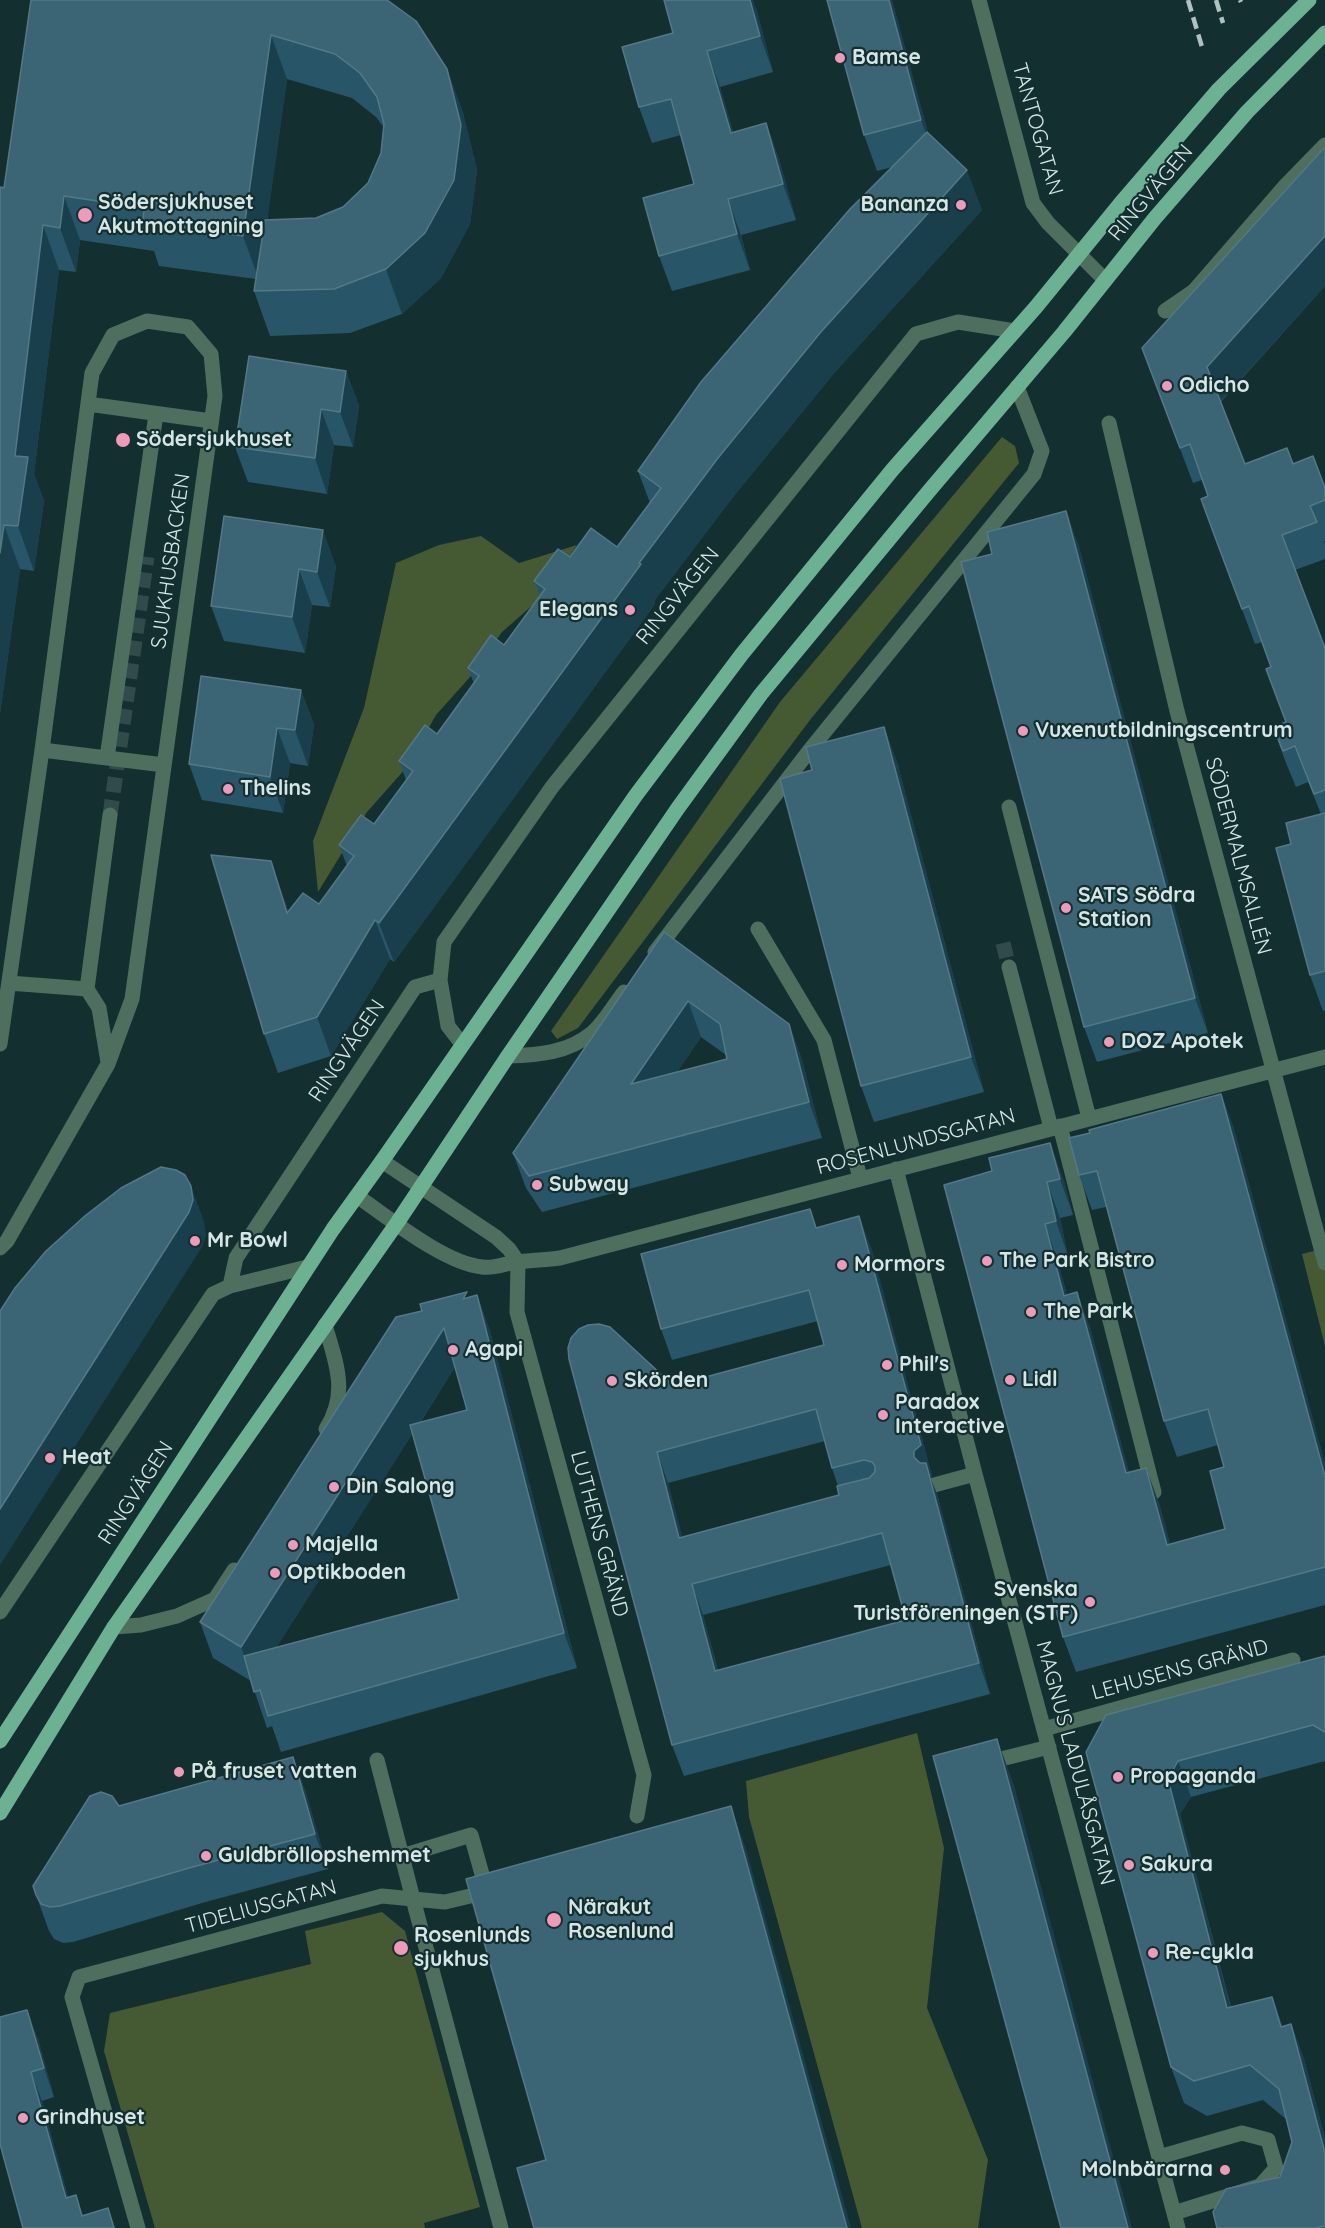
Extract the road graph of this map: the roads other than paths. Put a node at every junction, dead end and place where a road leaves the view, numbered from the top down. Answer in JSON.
{"nodes":[{"id":1,"x":979,"y":0,"type":"edge"},
{"id":2,"x":1310,"y":0,"type":"edge"},
{"id":3,"x":1325,"y":33,"type":"edge"},
{"id":4,"x":1325,"y":145,"type":"edge"},
{"id":5,"x":1079,"y":255,"type":"junction"},
{"id":6,"x":1105,"y":280,"type":"junction"},
{"id":7,"x":1165,"y":311,"type":"dead end"},
{"id":8,"x":1015,"y":331,"type":"junction"},
{"id":9,"x":1017,"y":387,"type":"junction"},
{"id":10,"x":88,"y":404,"type":"junction"},
{"id":11,"x":156,"y":414,"type":"junction"},
{"id":12,"x":211,"y":421,"type":"junction"},
{"id":13,"x":1109,"y":423,"type":"dead end"},
{"id":14,"x":42,"y":750,"type":"junction"},
{"id":15,"x":107,"y":758,"type":"junction"},
{"id":16,"x":164,"y":765,"type":"junction"},
{"id":17,"x":1009,"y":807,"type":"dead end"},
{"id":18,"x":110,"y":815,"type":"tunnel mouth"},
{"id":19,"x":758,"y":929,"type":"dead end"},
{"id":20,"x":1009,"y":967,"type":"tunnel mouth"},
{"id":21,"x":440,"y":980,"type":"junction"},
{"id":22,"x":9,"y":983,"type":"junction"},
{"id":23,"x":87,"y":989,"type":"junction"},
{"id":24,"x":0,"y":1044,"type":"edge"},
{"id":25,"x":462,"y":1044,"type":"junction"},
{"id":26,"x":508,"y":1056,"type":"junction"},
{"id":27,"x":1319,"y":1058,"type":"edge"},
{"id":28,"x":108,"y":1064,"type":"junction"},
{"id":29,"x":1089,"y":1118,"type":"junction"},
{"id":30,"x":1055,"y":1127,"type":"junction"},
{"id":31,"x":382,"y":1161,"type":"junction"},
{"id":32,"x":896,"y":1168,"type":"junction"},
{"id":33,"x":860,"y":1178,"type":"junction"},
{"id":34,"x":421,"y":1187,"type":"junction"},
{"id":35,"x":357,"y":1196,"type":"junction"},
{"id":36,"x":397,"y":1223,"type":"junction"},
{"id":37,"x":0,"y":1248,"type":"edge"},
{"id":38,"x":518,"y":1262,"type":"junction"},
{"id":39,"x":1325,"y":1263,"type":"edge"},
{"id":40,"x":307,"y":1267,"type":"junction"},
{"id":41,"x":230,"y":1286,"type":"junction"},
{"id":42,"x":325,"y":1325,"type":"junction"},
{"id":43,"x":318,"y":1440,"type":"edge"},
{"id":44,"x":975,"y":1474,"type":"junction"},
{"id":45,"x":934,"y":1485,"type":"edge"},
{"id":46,"x":1154,"y":1492,"type":"edge"},
{"id":47,"x":241,"y":1559,"type":"edge"},
{"id":48,"x":0,"y":1612,"type":"edge"},
{"id":49,"x":114,"y":1627,"type":"junction"},
{"id":50,"x":1293,"y":1660,"type":"dead end"},
{"id":51,"x":1044,"y":1729,"type":"junction"},
{"id":52,"x":0,"y":1741,"type":"edge"},
{"id":53,"x":1049,"y":1747,"type":"junction"},
{"id":54,"x":377,"y":1760,"type":"dead end"},
{"id":55,"x":966,"y":1768,"type":"edge"},
{"id":56,"x":0,"y":1813,"type":"edge"},
{"id":57,"x":637,"y":1816,"type":"dead end"},
{"id":58,"x":402,"y":1856,"type":"junction"},
{"id":59,"x":413,"y":1899,"type":"junction"},
{"id":60,"x":1159,"y":2157,"type":"junction"},
{"id":61,"x":1176,"y":2221,"type":"edge"},
{"id":62,"x":138,"y":2228,"type":"edge"},
{"id":63,"x":501,"y":2228,"type":"edge"}],
"edges":[{"from":1,"to":5,"type":"street","name":"TANTOGATAN"},
{"from":2,"to":5,"type":"main road","name":"RINGVÄGEN"},
{"from":3,"to":6,"type":"main road","name":"RINGVÄGEN"},
{"from":4,"to":7,"type":"street"},
{"from":5,"to":6,"type":"street","name":"TANTOGATAN"},
{"from":5,"to":8,"type":"main road","name":"RINGVÄGEN"},
{"from":6,"to":9,"type":"main road","name":"RINGVÄGEN"},
{"from":8,"to":21,"type":"street","name":"RINGVÄGEN"},
{"from":8,"to":25,"type":"main road","name":"RINGVÄGEN"},
{"from":9,"to":26,"type":"main road","name":"RINGVÄGEN"},
{"from":9,"to":26,"type":"street"},
{"from":10,"to":11,"type":"street"},
{"from":10,"to":12,"type":"street","name":"SJUKHUSBACKEN"},
{"from":10,"to":14,"type":"street","name":"SJUKHUSBACKEN"},
{"from":11,"to":12,"type":"street"},
{"from":11,"to":15,"type":"street"},
{"from":12,"to":16,"type":"street","name":"SJUKHUSBACKEN"},
{"from":13,"to":39,"type":"street","name":"SÖDERMALMSALLÉN"},
{"from":14,"to":15,"type":"street"},
{"from":14,"to":22,"type":"street","name":"SJUKHUSBACKEN"},
{"from":15,"to":16,"type":"street"},
{"from":16,"to":28,"type":"street","name":"SJUKHUSBACKEN"},
{"from":17,"to":29,"type":"street"},
{"from":18,"to":23,"type":"street"},
{"from":19,"to":33,"type":"street"},
{"from":20,"to":30,"type":"street"},
{"from":21,"to":25,"type":"street","name":"RINGVÄGEN"},
{"from":21,"to":41,"type":"street","name":"RINGVÄGEN"},
{"from":22,"to":23,"type":"street"},
{"from":22,"to":24,"type":"street","name":"SJUKHUSBACKEN"},
{"from":23,"to":28,"type":"street"},
{"from":25,"to":31,"type":"main road","name":"RINGVÄGEN"},
{"from":26,"to":34,"type":"main road","name":"RINGVÄGEN"},
{"from":27,"to":29,"type":"street","name":"ROSENLUNDSGATAN"},
{"from":28,"to":37,"type":"street","name":"SJUKHUSBACKEN"},
{"from":29,"to":30,"type":"street","name":"ROSENLUNDSGATAN"},
{"from":30,"to":32,"type":"street","name":"ROSENLUNDSGATAN"},
{"from":30,"to":46,"type":"street"},
{"from":31,"to":34,"type":"street"},
{"from":31,"to":35,"type":"main road","name":"RINGVÄGEN"},
{"from":32,"to":33,"type":"street","name":"ROSENLUNDSGATAN"},
{"from":32,"to":44,"type":"street","name":"MAGNUS LADULÅSGATAN"},
{"from":33,"to":38,"type":"street","name":"ROSENLUNDSGATAN"},
{"from":34,"to":36,"type":"main road","name":"RINGVÄGEN"},
{"from":34,"to":38,"type":"street"},
{"from":35,"to":36,"type":"street","name":"ROSENLUNDSGATAN"},
{"from":35,"to":40,"type":"main road","name":"RINGVÄGEN"},
{"from":36,"to":38,"type":"street","name":"ROSENLUNDSGATAN"},
{"from":36,"to":42,"type":"main road","name":"RINGVÄGEN"},
{"from":38,"to":57,"type":"street","name":"LUTHENS GRÄND"},
{"from":40,"to":41,"type":"street"},
{"from":40,"to":52,"type":"main road","name":"RINGVÄGEN"},
{"from":41,"to":48,"type":"street"},
{"from":42,"to":43,"type":"street"},
{"from":42,"to":49,"type":"main road","name":"RINGVÄGEN"},
{"from":44,"to":45,"type":"street"},
{"from":44,"to":51,"type":"street","name":"MAGNUS LADULÅSGATAN"},
{"from":47,"to":49,"type":"street"},
{"from":49,"to":56,"type":"main road","name":"RINGVÄGEN"},
{"from":50,"to":51,"type":"street","name":"LEHUSENS GRÄND"},
{"from":51,"to":53,"type":"street","name":"MAGNUS LADULÅSGATAN"},
{"from":53,"to":55,"type":"street"},
{"from":53,"to":60,"type":"street","name":"MAGNUS LADULÅSGATAN"},
{"from":54,"to":58,"type":"street"},
{"from":58,"to":59,"type":"street"},
{"from":58,"to":59,"type":"street"},
{"from":59,"to":62,"type":"street","name":"TIDELIUSGATAN"},
{"from":59,"to":63,"type":"street"},
{"from":60,"to":61,"type":"street","name":"MAGNUS LADULÅSGATAN"},
{"from":60,"to":61,"type":"street"}]}
